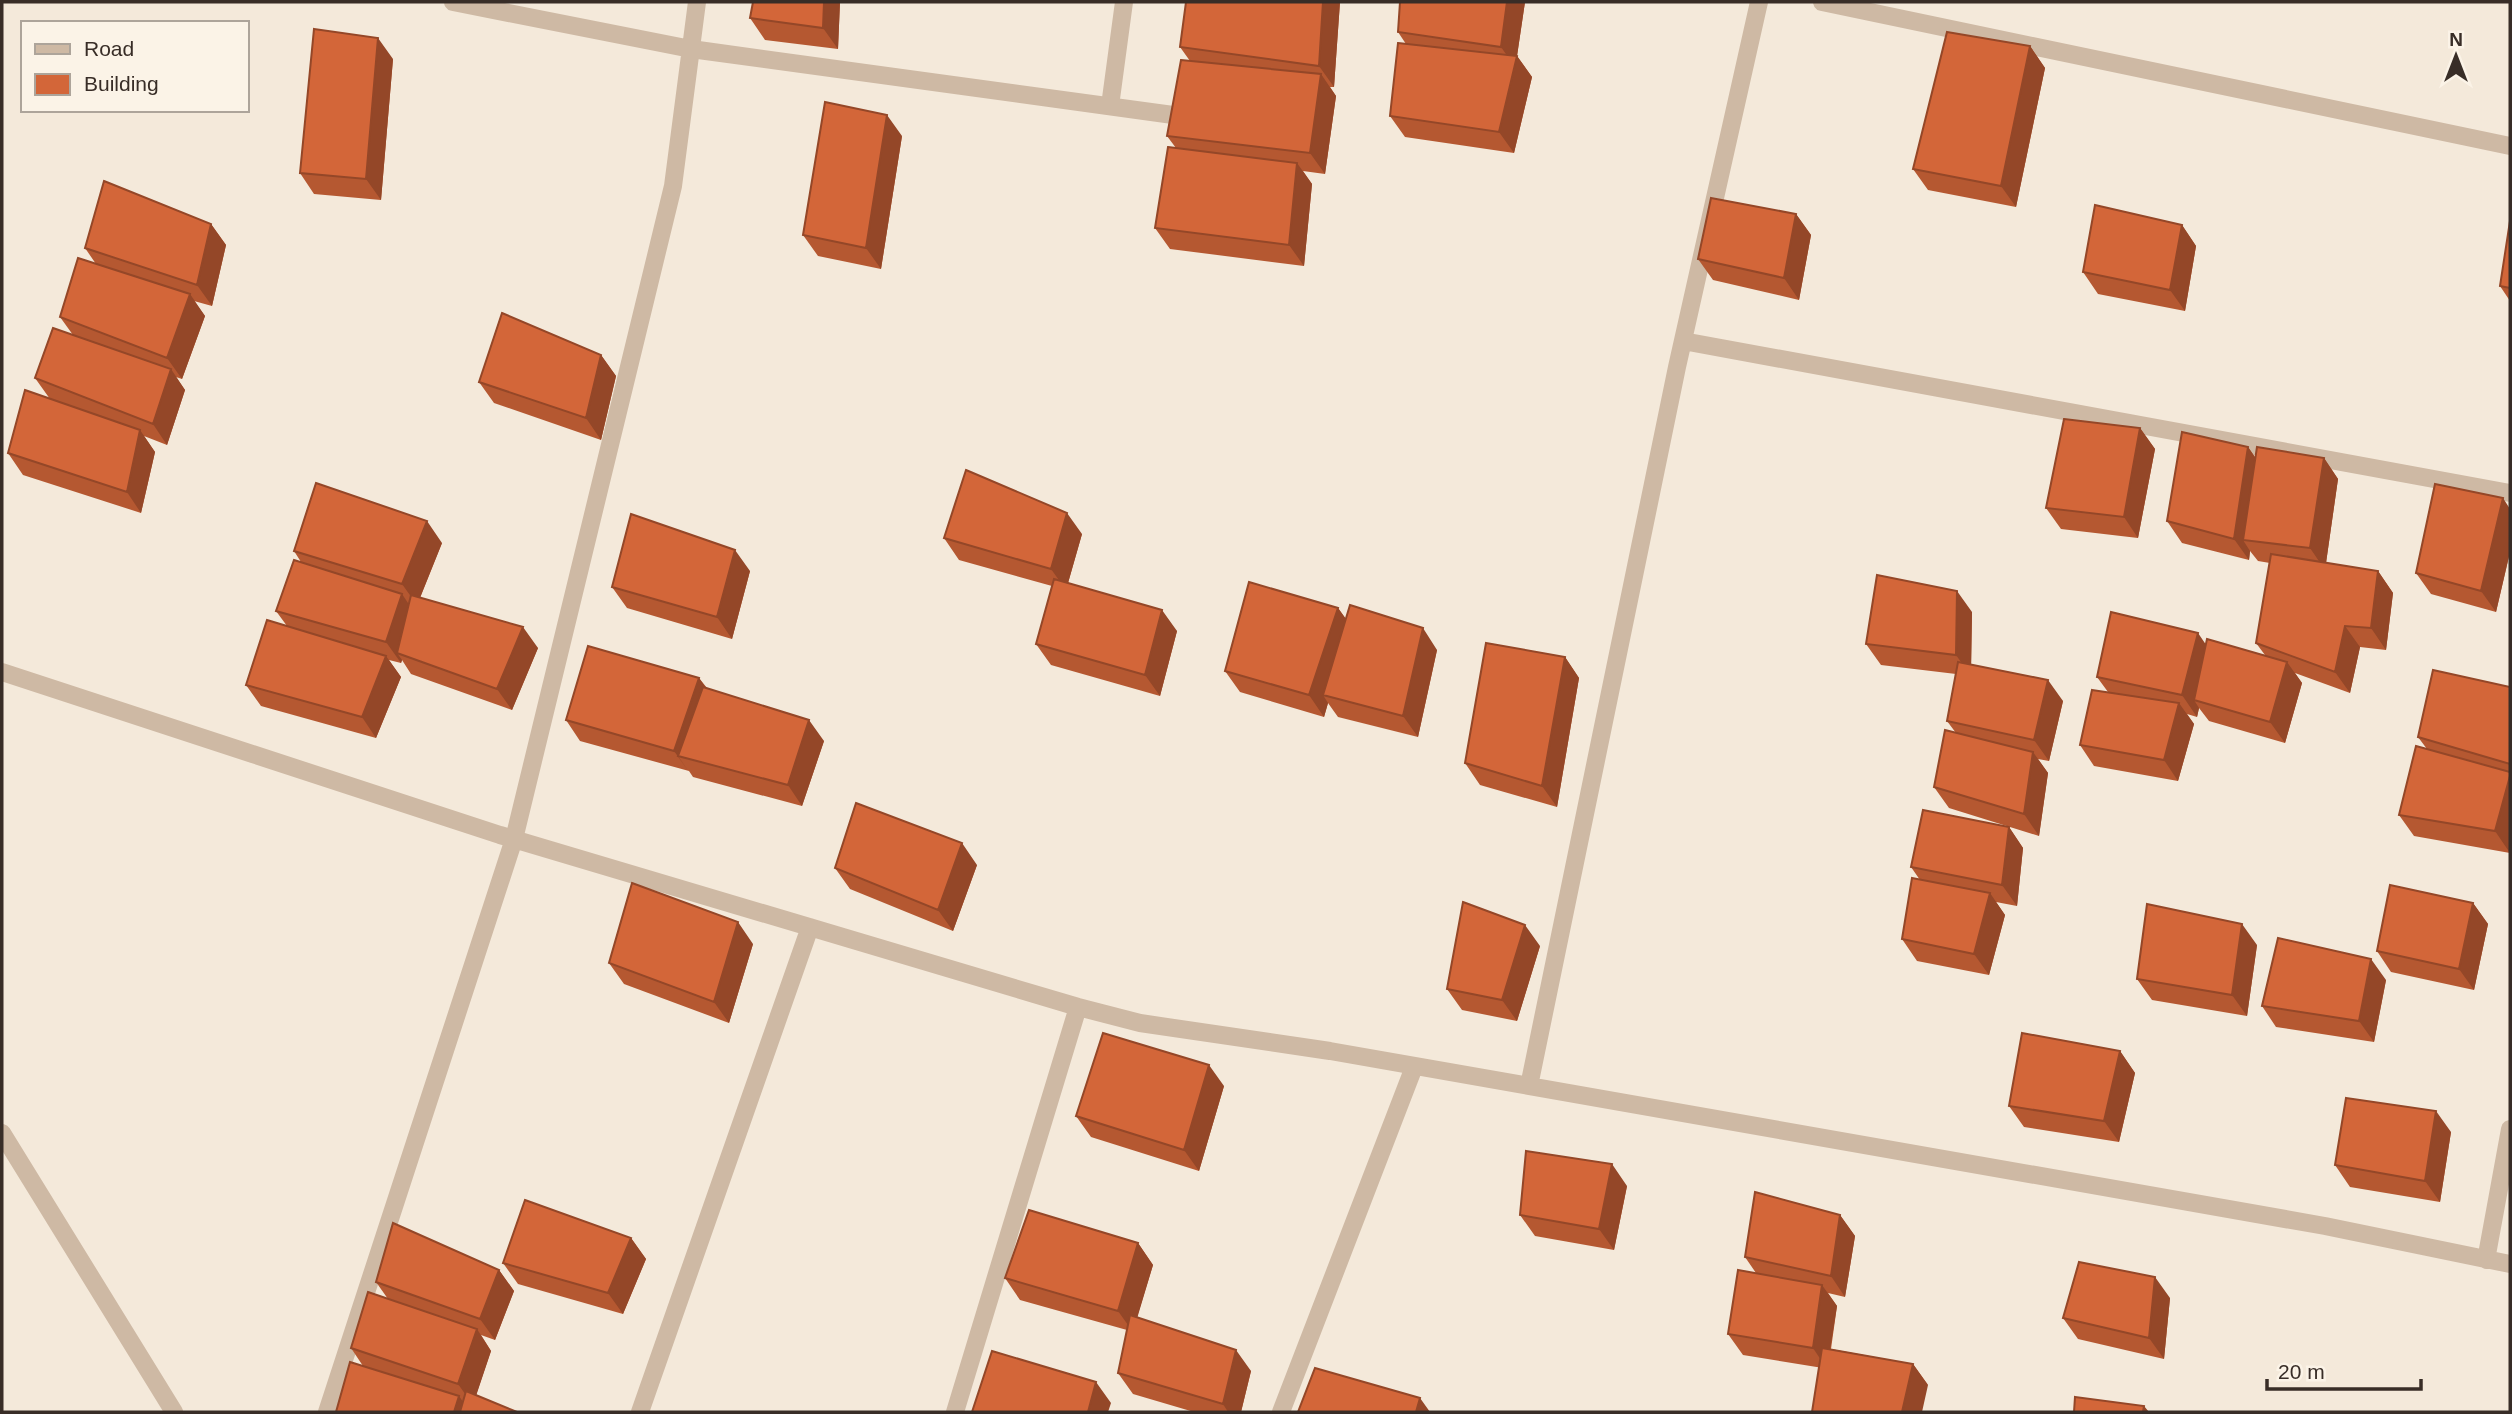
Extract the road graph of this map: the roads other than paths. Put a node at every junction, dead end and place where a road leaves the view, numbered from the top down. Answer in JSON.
{"nodes":[{"id":1,"x":453,"y":2,"type":"edge"},
{"id":2,"x":697,"y":2,"type":"edge"},
{"id":3,"x":1124,"y":2,"type":"edge"},
{"id":4,"x":1759,"y":2,"type":"edge"},
{"id":5,"x":1822,"y":2,"type":"edge"},
{"id":6,"x":691,"y":49,"type":"junction"},
{"id":7,"x":1110,"y":106,"type":"junction"},
{"id":8,"x":1173,"y":115,"type":"edge"},
{"id":9,"x":2510,"y":146,"type":"edge"},
{"id":10,"x":1683,"y":341,"type":"junction"},
{"id":11,"x":2510,"y":493,"type":"edge"},
{"id":12,"x":2,"y":672,"type":"edge"},
{"id":13,"x":514,"y":839,"type":"junction"},
{"id":14,"x":810,"y":927,"type":"junction"},
{"id":15,"x":1078,"y":1007,"type":"junction"},
{"id":16,"x":1414,"y":1067,"type":"junction"},
{"id":17,"x":1529,"y":1086,"type":"junction"},
{"id":18,"x":2510,"y":1129,"type":"edge"},
{"id":19,"x":2,"y":1133,"type":"edge"},
{"id":20,"x":2486,"y":1260,"type":"junction"},
{"id":21,"x":2510,"y":1265,"type":"edge"},
{"id":22,"x":174,"y":1412,"type":"edge"},
{"id":23,"x":327,"y":1412,"type":"edge"},
{"id":24,"x":640,"y":1412,"type":"edge"},
{"id":25,"x":955,"y":1412,"type":"edge"},
{"id":26,"x":1281,"y":1412,"type":"edge"}],
"edges":[{"from":1,"to":6,"type":"street"},
{"from":2,"to":6,"type":"street"},
{"from":3,"to":7,"type":"street"},
{"from":4,"to":10,"type":"street"},
{"from":5,"to":9,"type":"street"},
{"from":6,"to":7,"type":"street"},
{"from":6,"to":13,"type":"street"},
{"from":7,"to":8,"type":"street"},
{"from":10,"to":11,"type":"street"},
{"from":10,"to":17,"type":"street"},
{"from":12,"to":13,"type":"street"},
{"from":13,"to":14,"type":"street"},
{"from":13,"to":23,"type":"street"},
{"from":14,"to":15,"type":"street"},
{"from":14,"to":24,"type":"street"},
{"from":15,"to":16,"type":"street"},
{"from":15,"to":25,"type":"street"},
{"from":16,"to":17,"type":"street"},
{"from":16,"to":26,"type":"street"},
{"from":17,"to":20,"type":"street"},
{"from":18,"to":20,"type":"street"},
{"from":19,"to":22,"type":"street"},
{"from":20,"to":21,"type":"street"}]}
